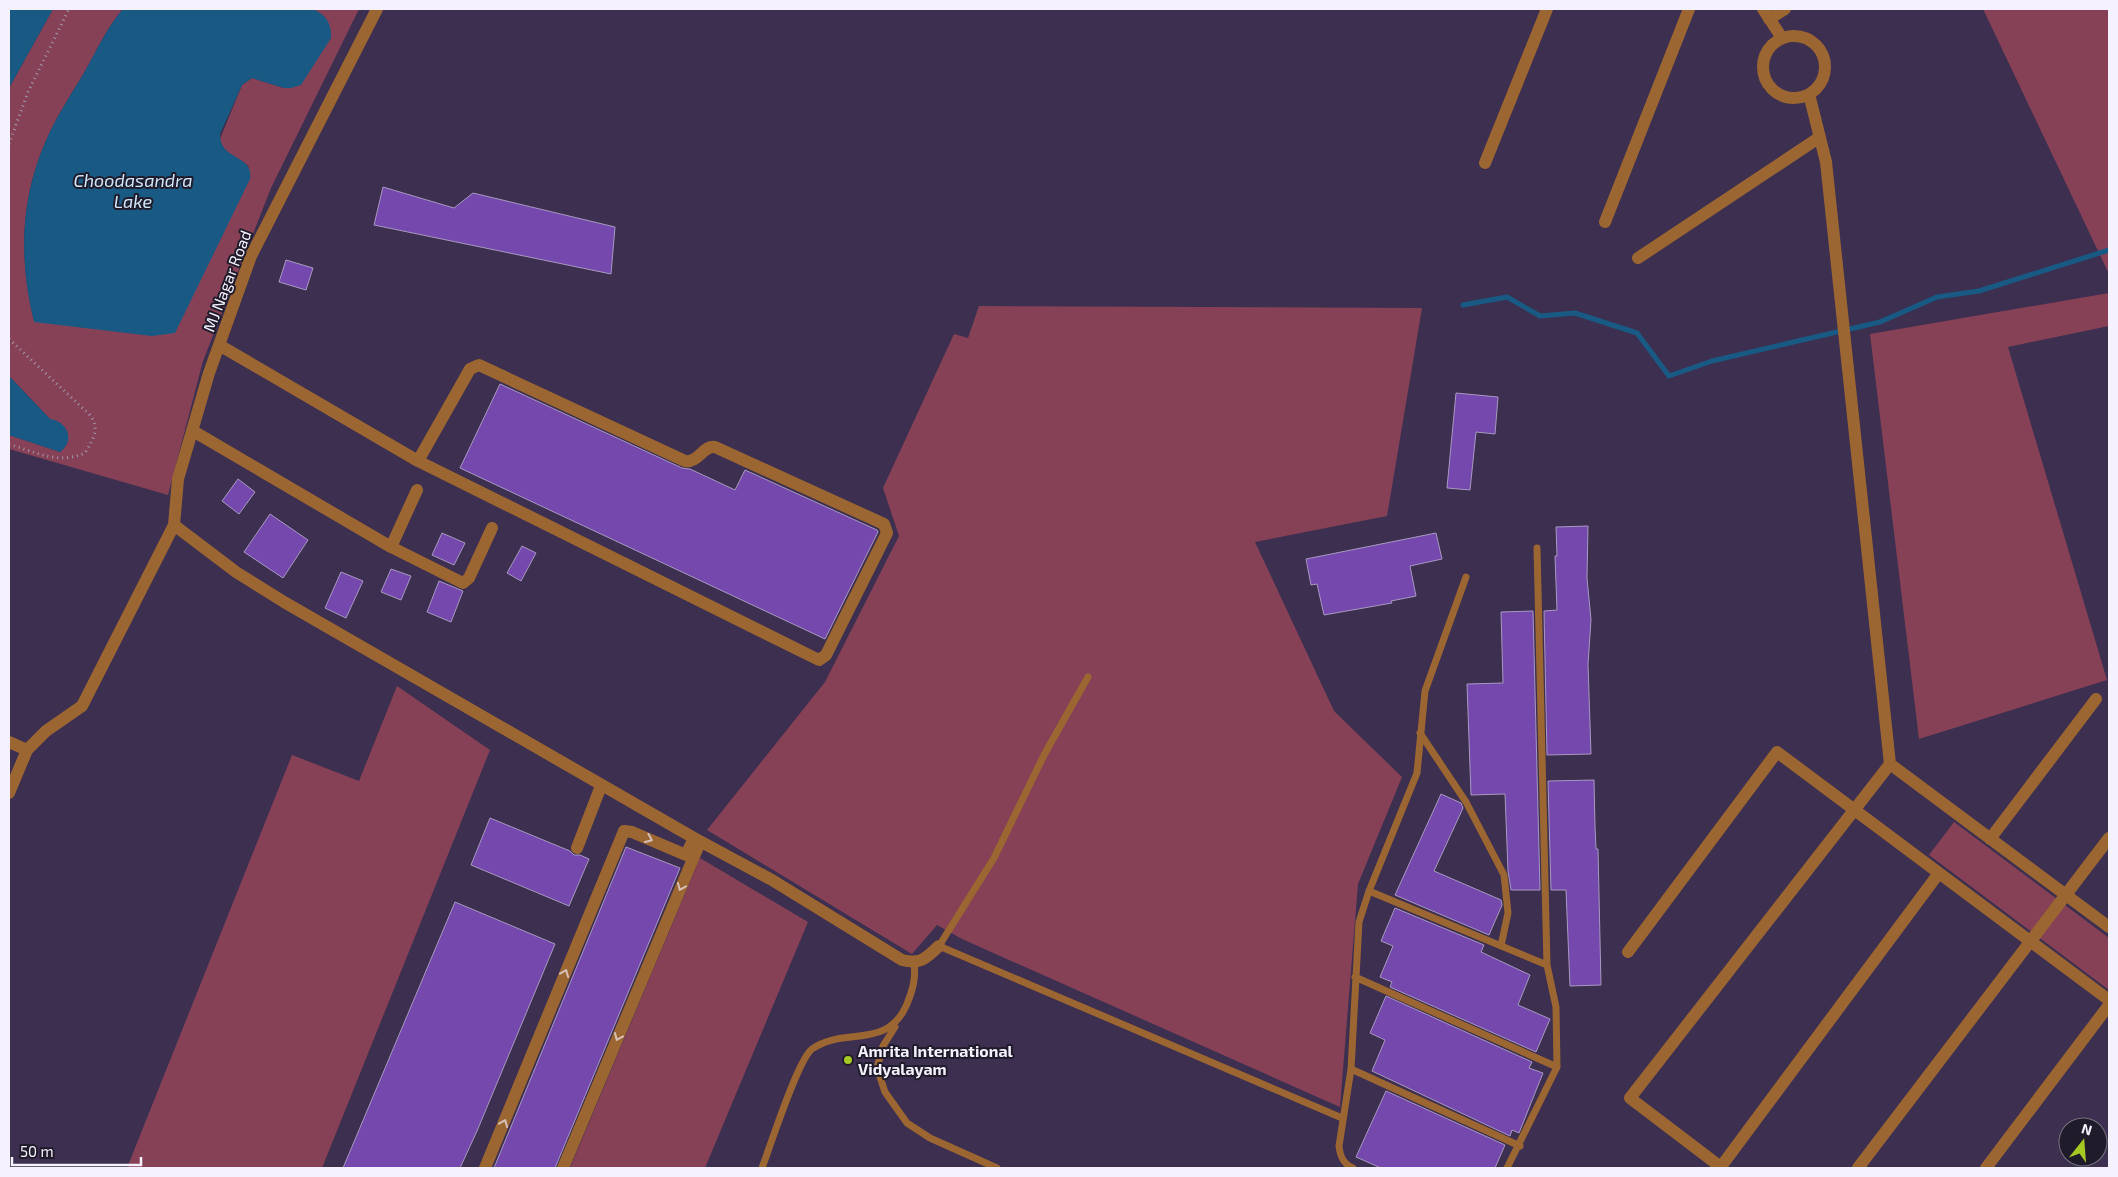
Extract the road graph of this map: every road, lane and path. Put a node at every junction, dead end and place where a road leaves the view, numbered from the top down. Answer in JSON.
{"nodes":[{"id":1,"x":69,"y":9,"type":"edge"},
{"id":2,"x":377,"y":9,"type":"edge"},
{"id":3,"x":1547,"y":9,"type":"edge"},
{"id":4,"x":1689,"y":9,"type":"edge"},
{"id":5,"x":1786,"y":9,"type":"edge"},
{"id":6,"x":1766,"y":14,"type":"edge"},
{"id":7,"x":1782,"y":38,"type":"junction"},
{"id":8,"x":1809,"y":94,"type":"junction"},
{"id":9,"x":1820,"y":136,"type":"junction"},
{"id":10,"x":9,"y":144,"type":"edge"},
{"id":11,"x":1486,"y":163,"type":"dead end"},
{"id":12,"x":1605,"y":222,"type":"dead end"},
{"id":13,"x":1638,"y":258,"type":"dead end"},
{"id":14,"x":9,"y":339,"type":"edge"},
{"id":15,"x":219,"y":345,"type":"junction"},
{"id":16,"x":193,"y":431,"type":"junction"},
{"id":17,"x":9,"y":444,"type":"edge"},
{"id":18,"x":418,"y":461,"type":"junction"},
{"id":19,"x":417,"y":490,"type":"dead end"},
{"id":20,"x":174,"y":525,"type":"junction"},
{"id":21,"x":492,"y":528,"type":"dead end"},
{"id":22,"x":391,"y":547,"type":"junction"},
{"id":23,"x":1537,"y":548,"type":"dead end"},
{"id":24,"x":1466,"y":577,"type":"dead end"},
{"id":25,"x":1088,"y":677,"type":"dead end"},
{"id":26,"x":2096,"y":699,"type":"dead end"},
{"id":27,"x":1420,"y":732,"type":"junction"},
{"id":28,"x":9,"y":742,"type":"edge"},
{"id":29,"x":27,"y":750,"type":"junction"},
{"id":30,"x":1890,"y":764,"type":"junction"},
{"id":31,"x":601,"y":786,"type":"junction"},
{"id":32,"x":9,"y":793,"type":"edge"},
{"id":33,"x":1855,"y":810,"type":"junction"},
{"id":34,"x":2109,"y":838,"type":"edge"},
{"id":35,"x":1990,"y":839,"type":"junction"},
{"id":36,"x":697,"y":840,"type":"junction"},
{"id":37,"x":577,"y":848,"type":"dead end"},
{"id":38,"x":690,"y":856,"type":"junction"},
{"id":39,"x":1939,"y":873,"type":"junction"},
{"id":40,"x":1369,"y":891,"type":"junction"},
{"id":41,"x":2066,"y":895,"type":"junction"},
{"id":42,"x":2109,"y":927,"type":"edge"},
{"id":43,"x":2031,"y":941,"type":"junction"},
{"id":44,"x":940,"y":946,"type":"junction"},
{"id":45,"x":1501,"y":946,"type":"junction"},
{"id":46,"x":1628,"y":952,"type":"dead end"},
{"id":47,"x":914,"y":963,"type":"junction"},
{"id":48,"x":1547,"y":965,"type":"junction"},
{"id":49,"x":1356,"y":977,"type":"junction"},
{"id":50,"x":2109,"y":1000,"type":"edge"},
{"id":51,"x":2109,"y":1005,"type":"edge"},
{"id":52,"x":902,"y":1016,"type":"junction"},
{"id":53,"x":1558,"y":1067,"type":"junction"},
{"id":54,"x":1350,"y":1069,"type":"junction"},
{"id":55,"x":1342,"y":1118,"type":"junction"},
{"id":56,"x":1520,"y":1146,"type":"junction"},
{"id":57,"x":485,"y":1168,"type":"edge"},
{"id":58,"x":563,"y":1168,"type":"edge"},
{"id":59,"x":762,"y":1168,"type":"edge"},
{"id":60,"x":997,"y":1168,"type":"edge"},
{"id":61,"x":1353,"y":1168,"type":"edge"},
{"id":62,"x":1507,"y":1168,"type":"edge"},
{"id":63,"x":1721,"y":1168,"type":"edge"},
{"id":64,"x":1858,"y":1168,"type":"edge"},
{"id":65,"x":1986,"y":1168,"type":"edge"}],
"edges":[{"from":1,"to":10,"type":"path"},
{"from":2,"to":15,"type":"street","name":"MJ Nagar Road"},
{"from":3,"to":11,"type":"street"},
{"from":4,"to":12,"type":"street"},
{"from":5,"to":6,"type":"street"},
{"from":6,"to":7,"type":"street"},
{"from":7,"to":8,"type":"street"},
{"from":7,"to":8,"type":"street"},
{"from":8,"to":9,"type":"street"},
{"from":9,"to":13,"type":"street"},
{"from":9,"to":30,"type":"street"},
{"from":14,"to":17,"type":"path"},
{"from":15,"to":16,"type":"street","name":"MJ Nagar Road"},
{"from":15,"to":18,"type":"street"},
{"from":16,"to":20,"type":"street","name":"MJ Nagar Road"},
{"from":16,"to":22,"type":"street"},
{"from":18,"to":18,"type":"street"},
{"from":19,"to":22,"type":"street"},
{"from":20,"to":29,"type":"street"},
{"from":20,"to":31,"type":"street"},
{"from":21,"to":22,"type":"street"},
{"from":23,"to":48,"type":"lane"},
{"from":24,"to":27,"type":"lane"},
{"from":25,"to":44,"type":"lane"},
{"from":26,"to":35,"type":"street"},
{"from":27,"to":40,"type":"lane"},
{"from":27,"to":45,"type":"lane"},
{"from":28,"to":29,"type":"street"},
{"from":29,"to":32,"type":"street"},
{"from":30,"to":33,"type":"street"},
{"from":30,"to":35,"type":"street"},
{"from":31,"to":36,"type":"street"},
{"from":31,"to":37,"type":"street"},
{"from":33,"to":39,"type":"street"},
{"from":33,"to":46,"type":"street"},
{"from":33,"to":63,"type":"street"},
{"from":34,"to":41,"type":"street"},
{"from":35,"to":41,"type":"street"},
{"from":36,"to":38,"type":"street"},
{"from":36,"to":47,"type":"street"},
{"from":57,"to":38,"type":"street","one_way":true},
{"from":38,"to":58,"type":"street","one_way":true},
{"from":39,"to":43,"type":"street"},
{"from":39,"to":63,"type":"street"},
{"from":40,"to":45,"type":"lane"},
{"from":40,"to":49,"type":"lane"},
{"from":41,"to":42,"type":"street"},
{"from":41,"to":43,"type":"street"},
{"from":43,"to":50,"type":"street"},
{"from":43,"to":64,"type":"street"},
{"from":44,"to":47,"type":"street"},
{"from":44,"to":55,"type":"lane"},
{"from":45,"to":48,"type":"lane"},
{"from":47,"to":52,"type":"lane"},
{"from":48,"to":53,"type":"lane"},
{"from":49,"to":53,"type":"lane"},
{"from":49,"to":54,"type":"lane"},
{"from":51,"to":65,"type":"street"},
{"from":52,"to":59,"type":"lane"},
{"from":52,"to":60,"type":"lane"},
{"from":53,"to":56,"type":"lane"},
{"from":54,"to":55,"type":"lane"},
{"from":54,"to":56,"type":"lane"},
{"from":55,"to":61,"type":"lane"},
{"from":56,"to":62,"type":"lane"}]}
